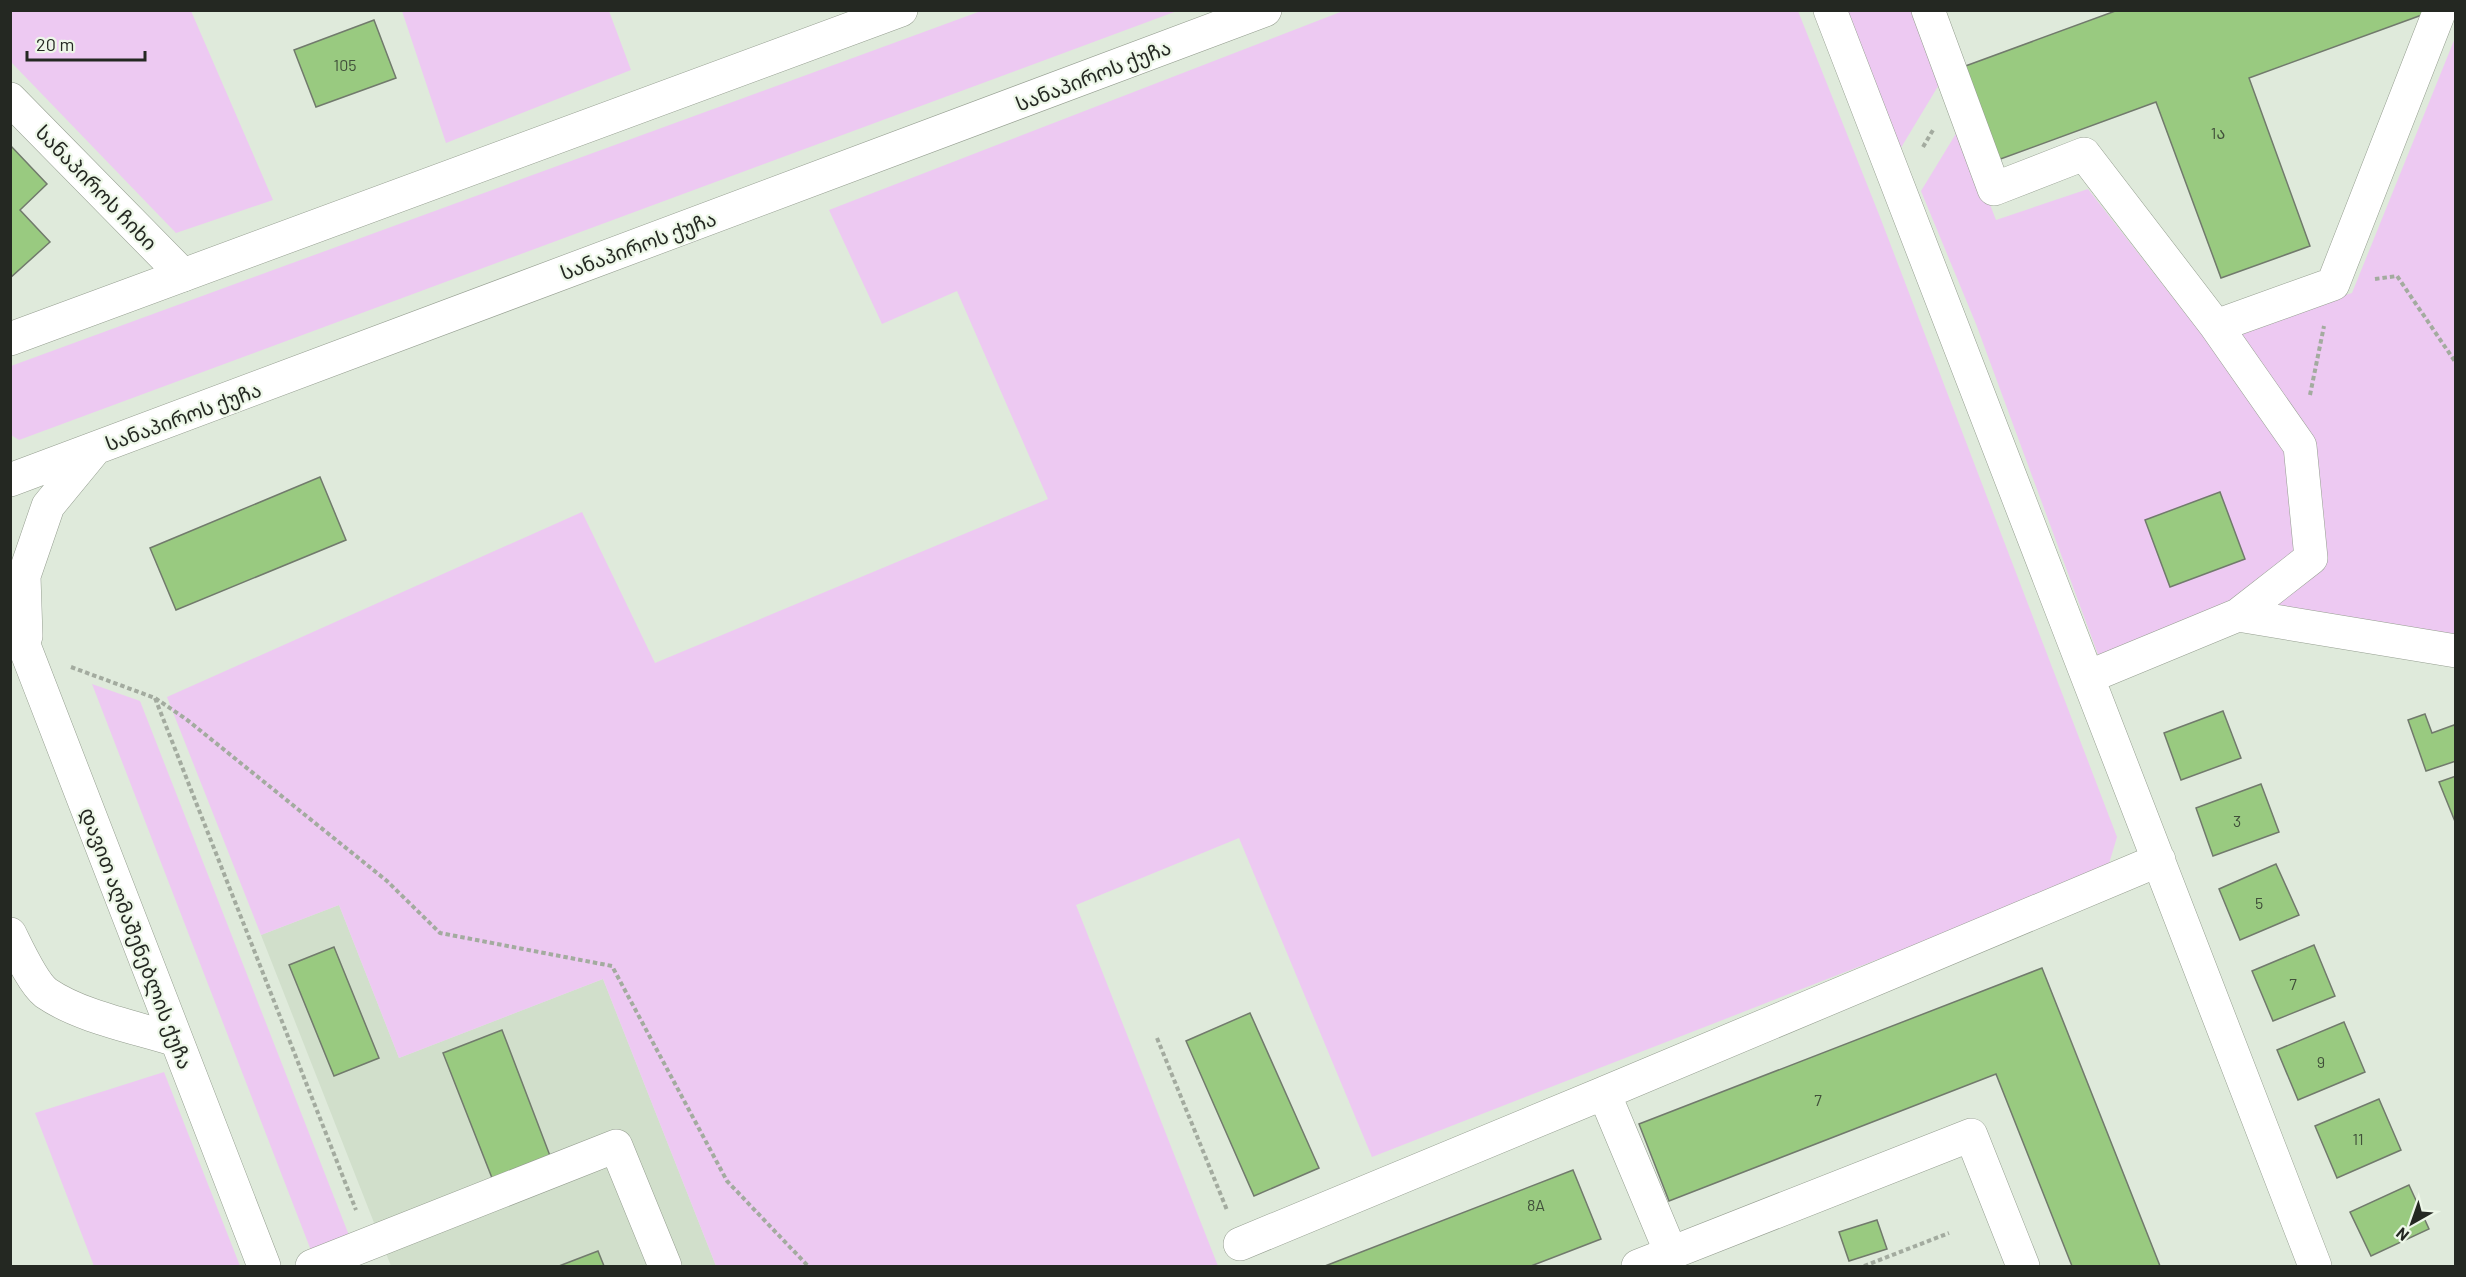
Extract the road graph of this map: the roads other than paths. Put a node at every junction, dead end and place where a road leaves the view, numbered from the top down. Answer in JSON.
{"nodes":[{"id":1,"x":902,"y":10,"type":"edge"},
{"id":2,"x":1265,"y":10,"type":"edge"},
{"id":3,"x":1830,"y":10,"type":"edge"},
{"id":4,"x":1928,"y":10,"type":"edge"},
{"id":5,"x":2440,"y":10,"type":"edge"},
{"id":6,"x":10,"y":99,"type":"edge"},
{"id":7,"x":183,"y":275,"type":"junction"},
{"id":8,"x":2216,"y":326,"type":"junction"},
{"id":9,"x":10,"y":339,"type":"edge"},
{"id":10,"x":95,"y":448,"type":"junction"},
{"id":11,"x":10,"y":480,"type":"edge"},
{"id":12,"x":10,"y":609,"type":"edge"},
{"id":13,"x":2238,"y":615,"type":"junction"},
{"id":14,"x":19,"y":651,"type":"edge"},
{"id":15,"x":2456,"y":651,"type":"edge"},
{"id":16,"x":2088,"y":677,"type":"junction"},
{"id":17,"x":2159,"y":860,"type":"junction"},
{"id":18,"x":10,"y":934,"type":"edge"},
{"id":19,"x":176,"y":1040,"type":"junction"},
{"id":20,"x":1604,"y":1093,"type":"junction"},
{"id":21,"x":1240,"y":1244,"type":"road end"},
{"id":22,"x":1671,"y":1254,"type":"junction"},
{"id":23,"x":264,"y":1266,"type":"edge"},
{"id":24,"x":312,"y":1266,"type":"edge"},
{"id":25,"x":665,"y":1266,"type":"edge"},
{"id":26,"x":1638,"y":1266,"type":"edge"},
{"id":27,"x":2023,"y":1266,"type":"edge"},
{"id":28,"x":2315,"y":1266,"type":"edge"}],
"edges":[{"from":1,"to":7,"type":"main road"},
{"from":2,"to":10,"type":"main road","name":"სანაპიროს ქუჩა"},
{"from":3,"to":16,"type":"main road"},
{"from":4,"to":8,"type":"main road"},
{"from":5,"to":8,"type":"main road"},
{"from":6,"to":7,"type":"main road","name":"სანაპიროს ჩიხი"},
{"from":7,"to":9,"type":"main road"},
{"from":8,"to":13,"type":"main road"},
{"from":10,"to":11,"type":"main road","name":"სანაპიროს ქუჩა"},
{"from":10,"to":14,"type":"main road"},
{"from":12,"to":14,"type":"main road","name":"დავით აღმაშენებლის ქუჩა"},
{"from":13,"to":15,"type":"main road"},
{"from":13,"to":16,"type":"main road"},
{"from":14,"to":19,"type":"main road","name":"დავით აღმაშენებლის ქუჩა"},
{"from":16,"to":17,"type":"main road"},
{"from":17,"to":20,"type":"main road"},
{"from":17,"to":28,"type":"main road"},
{"from":18,"to":19,"type":"main road"},
{"from":19,"to":23,"type":"main road","name":"დავით აღმაშენებლის ქუჩა"},
{"from":20,"to":21,"type":"main road"},
{"from":20,"to":22,"type":"main road"},
{"from":22,"to":26,"type":"main road"},
{"from":22,"to":27,"type":"main road"},
{"from":24,"to":25,"type":"main road"}]}
